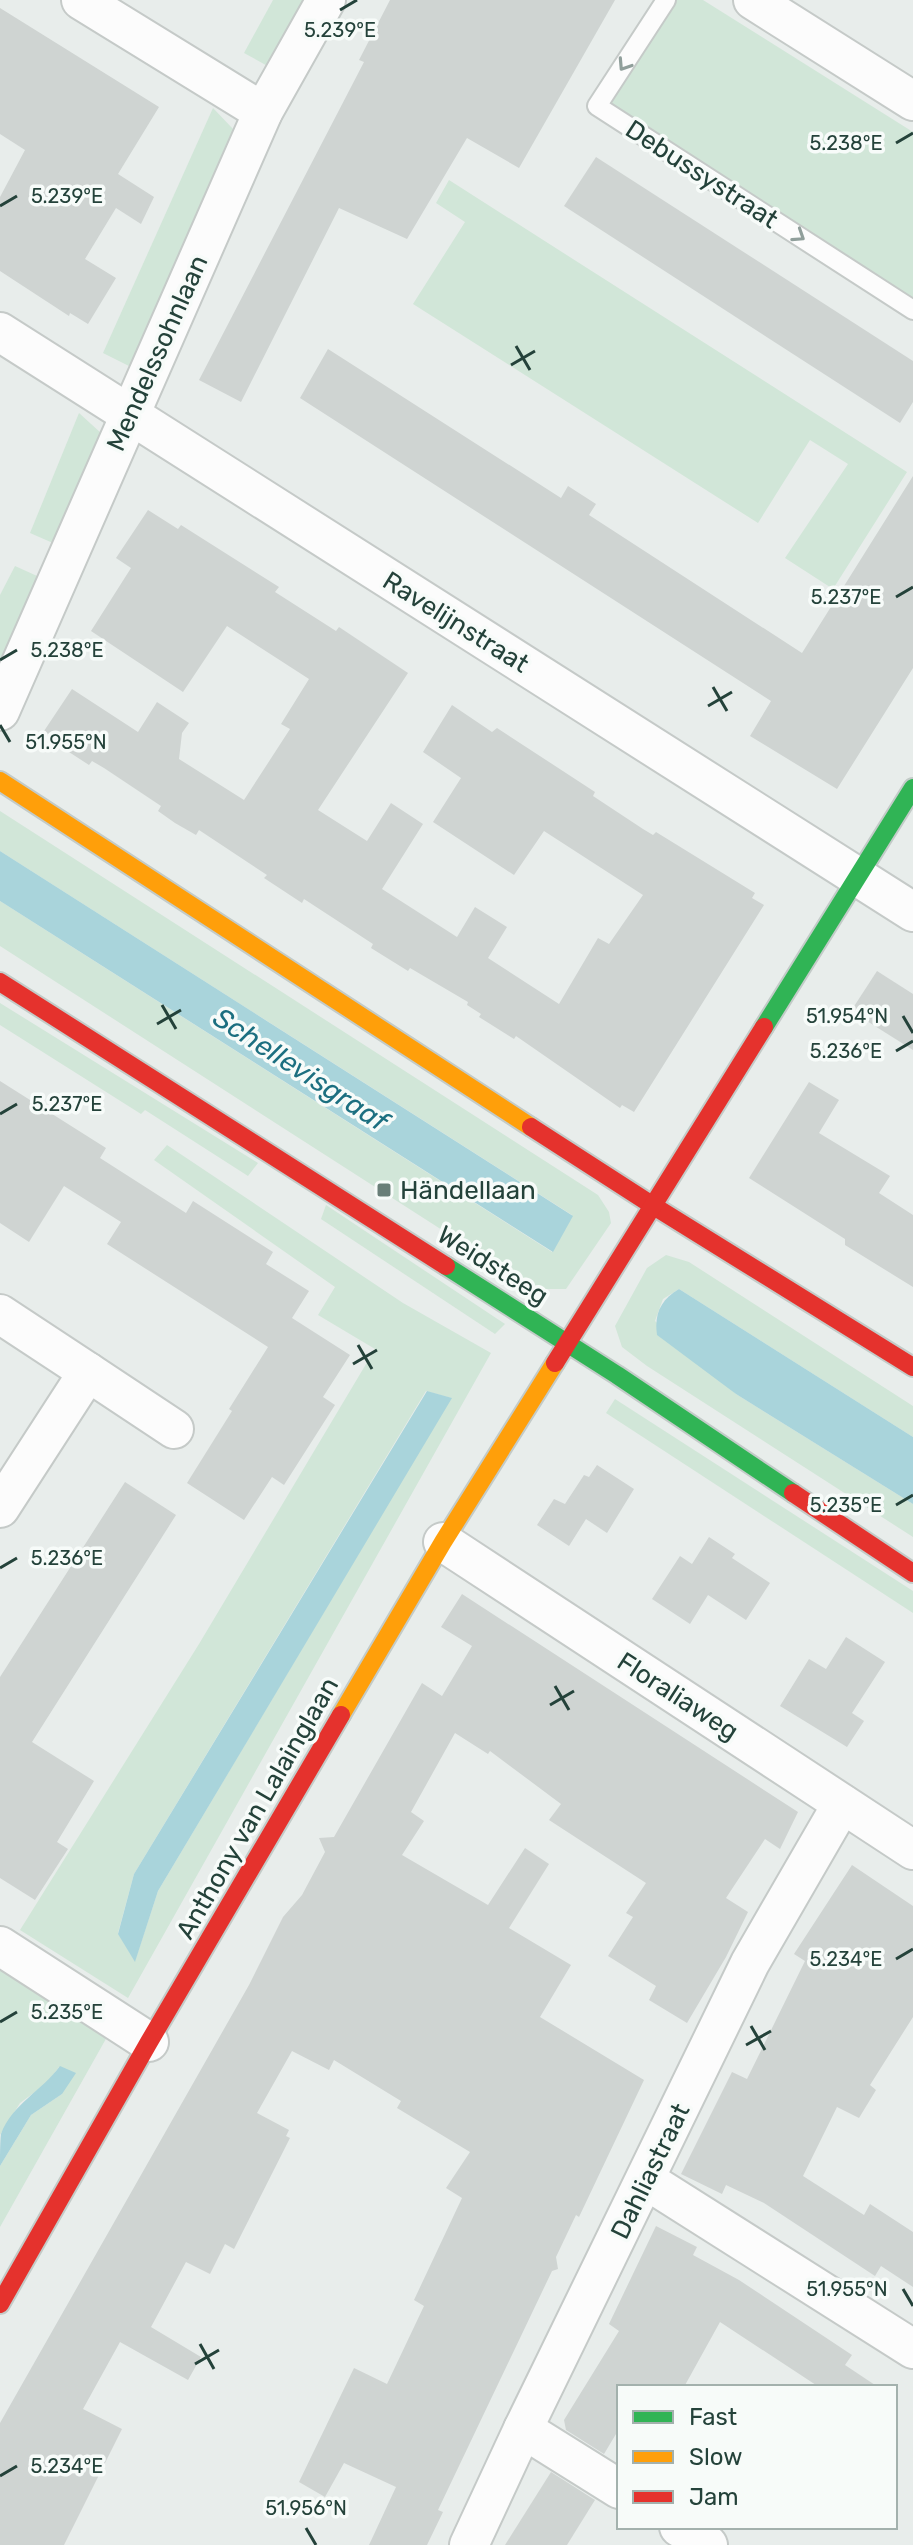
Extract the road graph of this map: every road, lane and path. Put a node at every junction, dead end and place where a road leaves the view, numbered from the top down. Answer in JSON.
{"nodes":[{"id":1,"x":81,"y":0,"type":"edge"},
{"id":2,"x":326,"y":0,"type":"edge"},
{"id":3,"x":666,"y":0,"type":"edge"},
{"id":4,"x":753,"y":0,"type":"edge"},
{"id":5,"x":913,"y":101,"type":"edge"},
{"id":6,"x":263,"y":112,"type":"junction"},
{"id":7,"x":913,"y":310,"type":"edge"},
{"id":8,"x":0,"y":332,"type":"edge"},
{"id":9,"x":129,"y":414,"type":"junction"},
{"id":10,"x":0,"y":711,"type":"edge"},
{"id":11,"x":0,"y":781,"type":"edge"},
{"id":12,"x":913,"y":788,"type":"edge"},
{"id":13,"x":858,"y":877,"type":"junction"},
{"id":14,"x":913,"y":912,"type":"edge"},
{"id":15,"x":0,"y":982,"type":"edge"},
{"id":16,"x":652,"y":1205,"type":"junction"},
{"id":17,"x":0,"y":1314,"type":"edge"},
{"id":18,"x":567,"y":1343,"type":"junction"},
{"id":19,"x":913,"y":1367,"type":"edge"},
{"id":20,"x":88,"y":1372,"type":"junction"},
{"id":21,"x":174,"y":1429,"type":"dead end"},
{"id":22,"x":0,"y":1508,"type":"edge"},
{"id":23,"x":443,"y":1542,"type":"junction"},
{"id":24,"x":913,"y":1573,"type":"edge"},
{"id":25,"x":842,"y":1804,"type":"junction"},
{"id":26,"x":913,"y":1850,"type":"edge"},
{"id":27,"x":0,"y":1946,"type":"edge"},
{"id":28,"x":149,"y":2042,"type":"junction"},
{"id":29,"x":646,"y":2180,"type":"junction"},
{"id":30,"x":0,"y":2304,"type":"edge"},
{"id":31,"x":913,"y":2349,"type":"edge"},
{"id":32,"x":523,"y":2429,"type":"junction"},
{"id":33,"x":617,"y":2488,"type":"edge"},
{"id":34,"x":682,"y":2529,"type":"edge"},
{"id":35,"x":469,"y":2545,"type":"edge"},
{"id":36,"x":708,"y":2545,"type":"edge"}],
"edges":[{"from":1,"to":6,"type":"street"},
{"from":2,"to":6,"type":"street","name":"Mendelssohnlaan"},
{"from":3,"to":7,"type":"lane","name":"Debussystraat","one_way":true},
{"from":4,"to":5,"type":"street"},
{"from":6,"to":9,"type":"street","name":"Mendelssohnlaan"},
{"from":8,"to":9,"type":"street","name":"Ravelijnstraat"},
{"from":9,"to":10,"type":"street","name":"Mendelssohnlaan"},
{"from":9,"to":13,"type":"street","name":"Ravelijnstraat"},
{"from":11,"to":16,"type":"street"},
{"from":12,"to":13,"type":"street"},
{"from":13,"to":14,"type":"street","name":"Ravelijnstraat"},
{"from":13,"to":16,"type":"street"},
{"from":15,"to":18,"type":"street","name":"Weidsteeg"},
{"from":16,"to":18,"type":"street"},
{"from":16,"to":19,"type":"street"},
{"from":17,"to":20,"type":"street"},
{"from":18,"to":23,"type":"street","name":"Anthony van Lalainglaan"},
{"from":18,"to":24,"type":"street","name":"Weidsteeg"},
{"from":20,"to":21,"type":"street"},
{"from":20,"to":22,"type":"street"},
{"from":23,"to":25,"type":"street","name":"Floraliaweg"},
{"from":23,"to":28,"type":"street","name":"Anthony van Lalainglaan"},
{"from":25,"to":26,"type":"street","name":"Floraliaweg"},
{"from":25,"to":29,"type":"street","name":"Dahliastraat"},
{"from":27,"to":28,"type":"street"},
{"from":28,"to":30,"type":"street","name":"Anthony van Lalainglaan"},
{"from":29,"to":31,"type":"street"},
{"from":29,"to":32,"type":"street","name":"Dahliastraat"},
{"from":32,"to":33,"type":"street"},
{"from":32,"to":35,"type":"street","name":"Dahliastraat"},
{"from":34,"to":36,"type":"street"}]}
